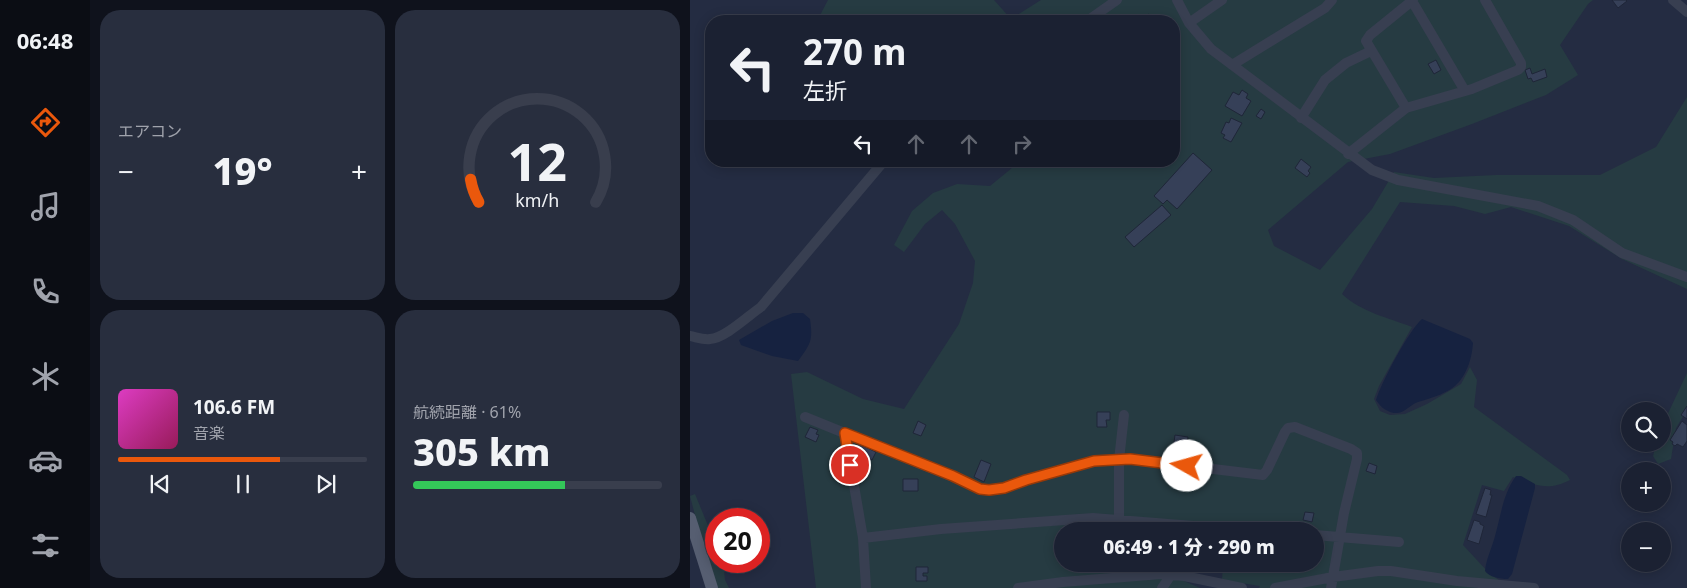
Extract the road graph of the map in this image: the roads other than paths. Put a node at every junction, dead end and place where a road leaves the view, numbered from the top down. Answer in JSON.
{"nodes":[{"id":1,"x":1117,"y":0,"type":"edge"},
{"id":2,"x":1176,"y":0,"type":"edge"},
{"id":3,"x":1222,"y":0,"type":"edge"},
{"id":4,"x":1332,"y":0,"type":"edge"},
{"id":5,"x":1413,"y":0,"type":"edge"},
{"id":6,"x":1485,"y":0,"type":"edge"},
{"id":7,"x":1673,"y":0,"type":"edge"},
{"id":8,"x":1687,"y":12,"type":"edge"},
{"id":9,"x":1096,"y":15,"type":"edge"},
{"id":10,"x":1189,"y":23,"type":"junction"},
{"id":11,"x":1371,"y":51,"type":"junction"},
{"id":12,"x":1232,"y":65,"type":"junction"},
{"id":13,"x":1465,"y":91,"type":"junction"},
{"id":14,"x":1406,"y":108,"type":"junction"},
{"id":15,"x":1301,"y":118,"type":"junction"},
{"id":16,"x":1348,"y":154,"type":"junction"},
{"id":17,"x":879,"y":167,"type":"edge"},
{"id":18,"x":1687,"y":277,"type":"edge"},
{"id":19,"x":690,"y":336,"type":"edge"},
{"id":20,"x":1124,"y":414,"type":"dead end"},
{"id":21,"x":805,"y":417,"type":"dead end"},
{"id":22,"x":845,"y":433,"type":"junction"},
{"id":23,"x":1119,"y":460,"type":"junction"},
{"id":24,"x":690,"y":518,"type":"edge"},
{"id":25,"x":1106,"y":522,"type":"edge"},
{"id":26,"x":1119,"y":522,"type":"edge"},
{"id":27,"x":1324,"y":535,"type":"edge"},
{"id":28,"x":1340,"y":536,"type":"junction"},
{"id":29,"x":863,"y":538,"type":"junction"},
{"id":30,"x":1399,"y":542,"type":"dead end"},
{"id":31,"x":1119,"y":572,"type":"edge"},
{"id":32,"x":1171,"y":575,"type":"junction"},
{"id":33,"x":1119,"y":577,"type":"junction"},
{"id":34,"x":1332,"y":583,"type":"edge"},
{"id":35,"x":712,"y":588,"type":"edge"},
{"id":36,"x":866,"y":588,"type":"edge"},
{"id":37,"x":1018,"y":588,"type":"edge"},
{"id":38,"x":1162,"y":588,"type":"edge"},
{"id":39,"x":1242,"y":588,"type":"edge"},
{"id":40,"x":1274,"y":588,"type":"edge"},
{"id":41,"x":1534,"y":588,"type":"edge"}],
"edges":[{"from":1,"to":9,"type":"street"},
{"from":2,"to":10,"type":"street"},
{"from":3,"to":10,"type":"street"},
{"from":4,"to":12,"type":"street"},
{"from":5,"to":11,"type":"street"},
{"from":5,"to":13,"type":"street"},
{"from":6,"to":13,"type":"street"},
{"from":7,"to":8,"type":"street"},
{"from":10,"to":12,"type":"street"},
{"from":11,"to":14,"type":"street"},
{"from":11,"to":15,"type":"street"},
{"from":12,"to":15,"type":"street"},
{"from":13,"to":14,"type":"street"},
{"from":14,"to":16,"type":"street"},
{"from":15,"to":16,"type":"street"},
{"from":16,"to":18,"type":"street"},
{"from":17,"to":19,"type":"street"},
{"from":20,"to":23,"type":"street"},
{"from":21,"to":22,"type":"street"},
{"from":22,"to":23,"type":"street"},
{"from":22,"to":29,"type":"street"},
{"from":23,"to":26,"type":"street"},
{"from":23,"to":28,"type":"street"},
{"from":24,"to":35,"type":"main road"},
{"from":25,"to":29,"type":"street"},
{"from":27,"to":28,"type":"street"},
{"from":28,"to":30,"type":"street"},
{"from":28,"to":34,"type":"street"},
{"from":29,"to":36,"type":"street"},
{"from":31,"to":33,"type":"street"},
{"from":32,"to":33,"type":"street"},
{"from":32,"to":38,"type":"street"},
{"from":32,"to":39,"type":"street"},
{"from":33,"to":37,"type":"street"},
{"from":34,"to":40,"type":"street"},
{"from":34,"to":41,"type":"street"}]}
